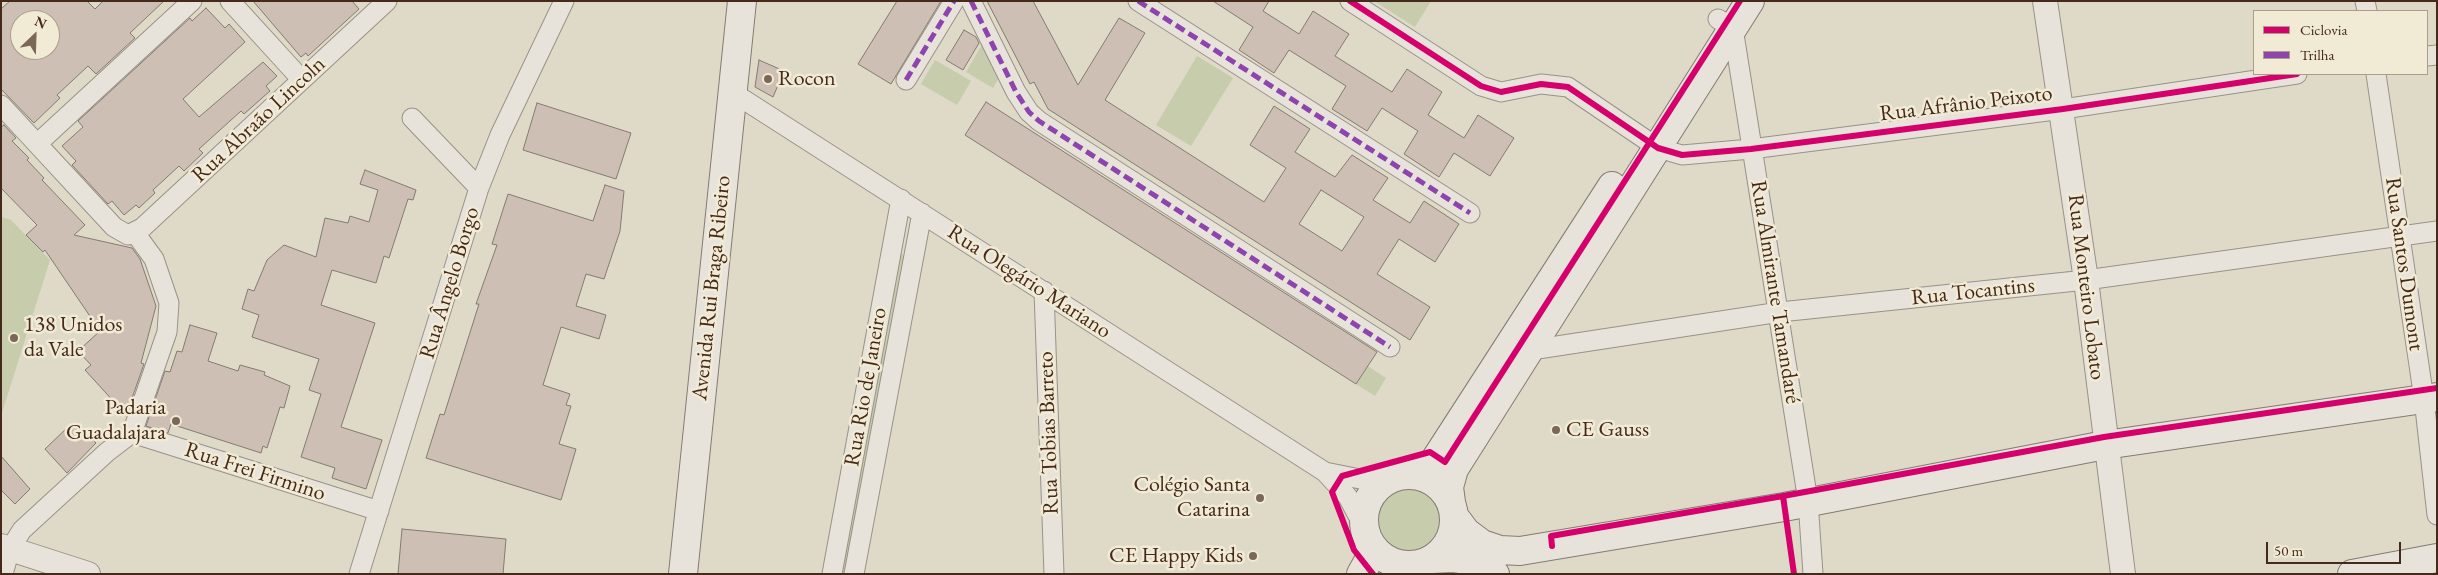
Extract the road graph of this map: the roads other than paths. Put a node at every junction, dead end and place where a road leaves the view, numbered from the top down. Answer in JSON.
{"nodes":[{"id":1,"x":192,"y":1,"type":"edge"},
{"id":2,"x":230,"y":1,"type":"edge"},
{"id":3,"x":387,"y":1,"type":"edge"},
{"id":4,"x":564,"y":1,"type":"edge"},
{"id":5,"x":742,"y":1,"type":"edge"},
{"id":6,"x":954,"y":1,"type":"edge"},
{"id":7,"x":971,"y":1,"type":"edge"},
{"id":8,"x":1138,"y":1,"type":"edge"},
{"id":9,"x":1350,"y":1,"type":"edge"},
{"id":10,"x":1750,"y":1,"type":"edge"},
{"id":11,"x":2045,"y":1,"type":"edge"},
{"id":12,"x":1727,"y":16,"type":"edge"},
{"id":13,"x":2290,"y":75,"type":"edge"},
{"id":14,"x":2376,"y":75,"type":"edge"},
{"id":15,"x":302,"y":80,"type":"junction"},
{"id":16,"x":906,"y":80,"type":"dead end"},
{"id":17,"x":732,"y":92,"type":"junction"},
{"id":18,"x":1,"y":105,"type":"edge"},
{"id":19,"x":2063,"y":109,"type":"junction"},
{"id":20,"x":412,"y":118,"type":"dead end"},
{"id":21,"x":1650,"y":143,"type":"junction"},
{"id":22,"x":37,"y":144,"type":"junction"},
{"id":23,"x":1750,"y":149,"type":"junction"},
{"id":24,"x":479,"y":188,"type":"junction"},
{"id":25,"x":900,"y":199,"type":"junction"},
{"id":26,"x":922,"y":213,"type":"junction"},
{"id":27,"x":1470,"y":213,"type":"dead end"},
{"id":28,"x":2437,"y":231,"type":"edge"},
{"id":29,"x":132,"y":234,"type":"junction"},
{"id":30,"x":2400,"y":236,"type":"junction"},
{"id":31,"x":2086,"y":280,"type":"junction"},
{"id":32,"x":1044,"y":291,"type":"junction"},
{"id":33,"x":1780,"y":312,"type":"junction"},
{"id":34,"x":1521,"y":346,"type":"junction"},
{"id":35,"x":1390,"y":347,"type":"dead end"},
{"id":36,"x":2430,"y":398,"type":"edge"},
{"id":37,"x":132,"y":433,"type":"junction"},
{"id":38,"x":2105,"y":445,"type":"junction"},
{"id":39,"x":1325,"y":472,"type":"junction"},
{"id":40,"x":1404,"y":475,"type":"junction"},
{"id":41,"x":1808,"y":501,"type":"junction"},
{"id":42,"x":1453,"y":509,"type":"junction"},
{"id":43,"x":378,"y":511,"type":"junction"},
{"id":44,"x":2437,"y":515,"type":"edge"},
{"id":45,"x":1366,"y":534,"type":"junction"},
{"id":46,"x":5,"y":548,"type":"edge"},
{"id":47,"x":1531,"y":549,"type":"junction"},
{"id":48,"x":2437,"y":558,"type":"edge"},
{"id":49,"x":1414,"y":567,"type":"edge"},
{"id":50,"x":3,"y":574,"type":"edge"},
{"id":51,"x":88,"y":574,"type":"edge"},
{"id":52,"x":359,"y":574,"type":"edge"},
{"id":53,"x":683,"y":574,"type":"edge"},
{"id":54,"x":832,"y":574,"type":"edge"},
{"id":55,"x":854,"y":574,"type":"edge"},
{"id":56,"x":1054,"y":574,"type":"edge"},
{"id":57,"x":1361,"y":574,"type":"edge"},
{"id":58,"x":1495,"y":574,"type":"edge"},
{"id":59,"x":1514,"y":574,"type":"edge"},
{"id":60,"x":1813,"y":574,"type":"edge"},
{"id":61,"x":2122,"y":574,"type":"edge"},
{"id":62,"x":2352,"y":574,"type":"edge"}],
"edges":[{"from":1,"to":22,"type":"street"},
{"from":2,"to":15,"type":"street"},
{"from":3,"to":15,"type":"street","name":"Rua Abraão Lincoln"},
{"from":4,"to":24,"type":"street","name":"Rua Ângelo Borgo"},
{"from":5,"to":17,"type":"main road","name":"Avenida Rui Braga Ribeiro"},
{"from":6,"to":16,"type":"street"},
{"from":7,"to":35,"type":"street"},
{"from":8,"to":27,"type":"street"},
{"from":9,"to":21,"type":"street","name":"Rua Afrânio Peixoto"},
{"from":10,"to":12,"type":"main road"},
{"from":11,"to":19,"type":"street","name":"Rua Monteiro Lobato"},
{"from":12,"to":21,"type":"main road"},
{"from":12,"to":23,"type":"street","name":"Rua Almirante Tamandaré"},
{"from":13,"to":19,"type":"street","name":"Rua Afrânio Peixoto"},
{"from":14,"to":30,"type":"street","name":"Rua Santos Dumont"},
{"from":15,"to":29,"type":"street","name":"Rua Abraão Lincoln"},
{"from":17,"to":25,"type":"street","name":"Rua Olegário Mariano"},
{"from":17,"to":53,"type":"main road","name":"Avenida Rui Braga Ribeiro"},
{"from":18,"to":22,"type":"street"},
{"from":19,"to":23,"type":"street","name":"Rua Afrânio Peixoto"},
{"from":19,"to":31,"type":"street","name":"Rua Monteiro Lobato"},
{"from":20,"to":24,"type":"street"},
{"from":21,"to":23,"type":"street","name":"Rua Afrânio Peixoto"},
{"from":21,"to":34,"type":"main road"},
{"from":22,"to":29,"type":"street"},
{"from":23,"to":33,"type":"street","name":"Rua Almirante Tamandaré"},
{"from":24,"to":43,"type":"street","name":"Rua Ângelo Borgo"},
{"from":25,"to":26,"type":"street","name":"Rua Olegário Mariano"},
{"from":25,"to":54,"type":"street","name":"Rua Rio de Janeiro"},
{"from":26,"to":32,"type":"street","name":"Rua Olegário Mariano"},
{"from":26,"to":55,"type":"street","name":"Rua Rio de Janeiro"},
{"from":28,"to":30,"type":"street","name":"Rua Tocantins"},
{"from":29,"to":37,"type":"street"},
{"from":30,"to":31,"type":"street","name":"Rua Tocantins"},
{"from":30,"to":36,"type":"street","name":"Rua Santos Dumont"},
{"from":31,"to":33,"type":"street","name":"Rua Tocantins"},
{"from":31,"to":38,"type":"street","name":"Rua Monteiro Lobato"},
{"from":32,"to":39,"type":"street","name":"Rua Olegário Mariano"},
{"from":32,"to":56,"type":"street","name":"Rua Tobias Barreto"},
{"from":33,"to":34,"type":"street","name":"Rua Tocantins"},
{"from":33,"to":41,"type":"street","name":"Rua Almirante Tamandaré"},
{"from":34,"to":40,"type":"main road"},
{"from":34,"to":42,"type":"main road"},
{"from":36,"to":38,"type":"main road"},
{"from":36,"to":44,"type":"street","name":"Rua Santos Dumont"},
{"from":37,"to":43,"type":"street","name":"Rua Frei Firmino"},
{"from":37,"to":46,"type":"street"},
{"from":38,"to":41,"type":"main road"},
{"from":38,"to":61,"type":"street","name":"Rua Monteiro Lobato"},
{"from":39,"to":40,"type":"street","name":"Rua Olegário Mariano"},
{"from":39,"to":45,"type":"street","name":"Rua Olegário Mariano"},
{"from":40,"to":42,"type":"main road"},
{"from":40,"to":45,"type":"main road"},
{"from":41,"to":47,"type":"main road"},
{"from":41,"to":60,"type":"street","name":"Rua Almirante Tamandaré"},
{"from":42,"to":47,"type":"main road"},
{"from":42,"to":49,"type":"main road"},
{"from":43,"to":52,"type":"street","name":"Rua Ângelo Borgo"},
{"from":45,"to":49,"type":"main road"},
{"from":45,"to":57,"type":"main road"},
{"from":46,"to":50,"type":"street"},
{"from":46,"to":51,"type":"street"},
{"from":47,"to":59,"type":"main road"},
{"from":48,"to":62,"type":"main road"},
{"from":49,"to":58,"type":"main road"}]}
